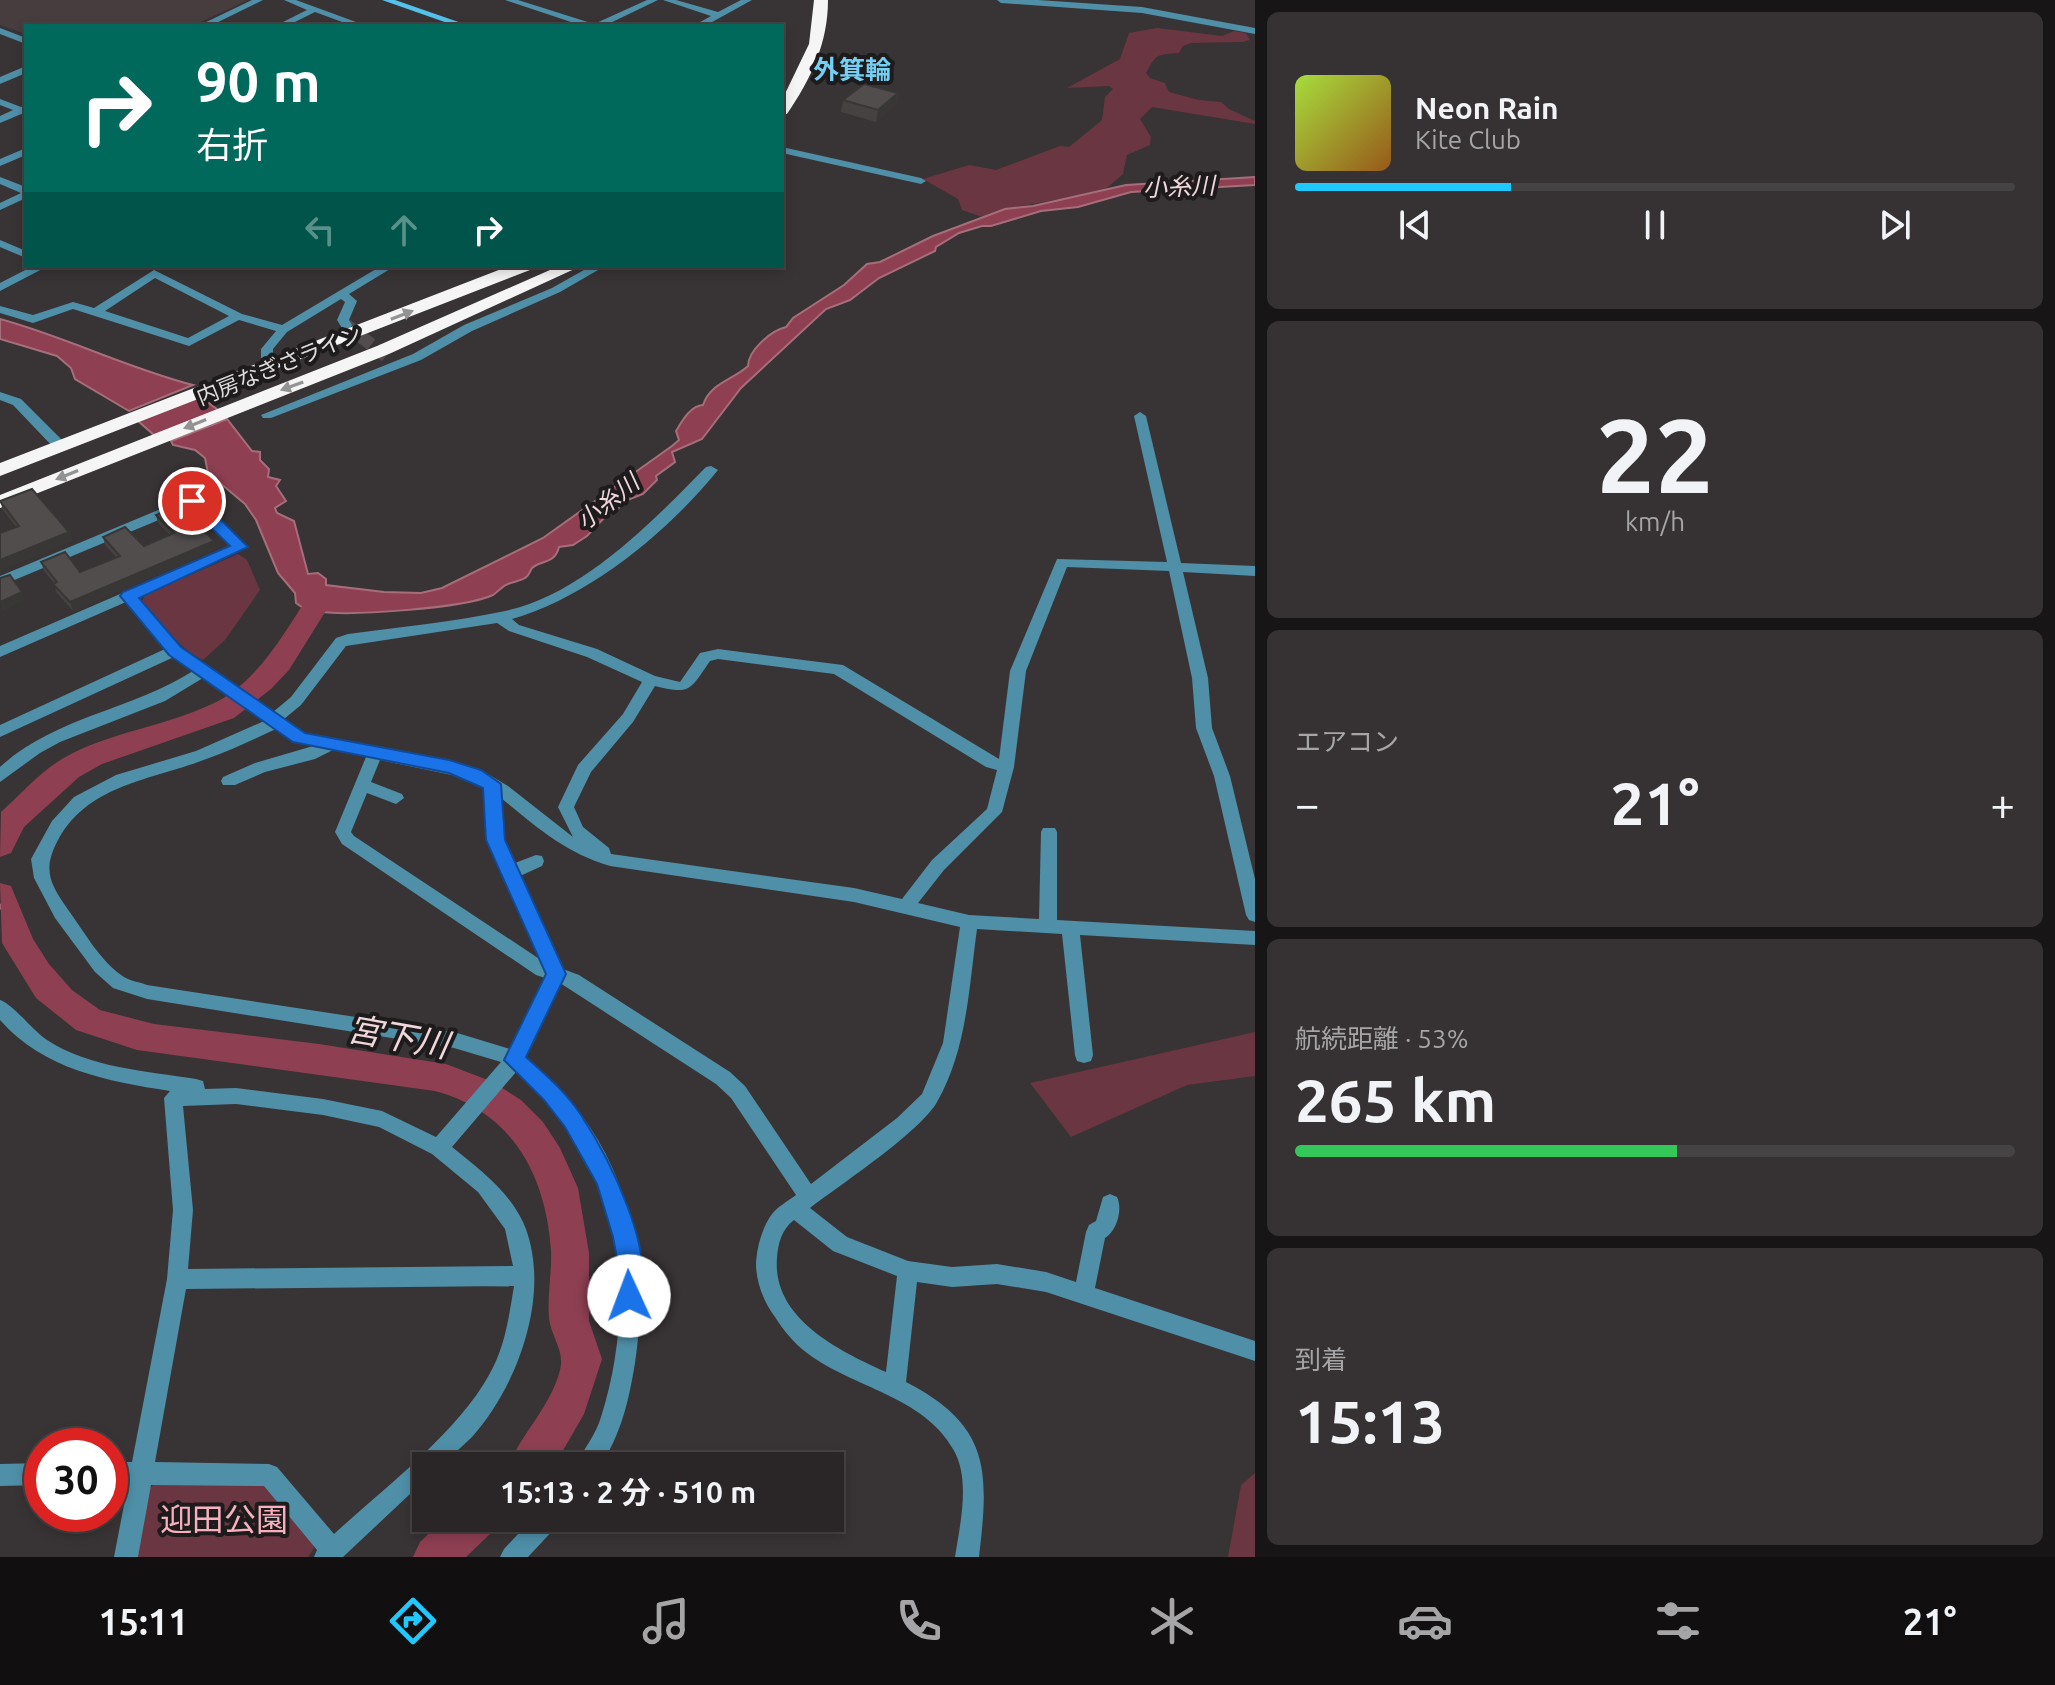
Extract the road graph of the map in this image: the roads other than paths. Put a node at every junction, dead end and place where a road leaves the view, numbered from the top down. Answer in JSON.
{"nodes":[{"id":1,"x":259,"y":0,"type":"edge"},
{"id":2,"x":288,"y":0,"type":"edge"},
{"id":3,"x":386,"y":0,"type":"edge"},
{"id":4,"x":509,"y":0,"type":"edge"},
{"id":5,"x":654,"y":0,"type":"edge"},
{"id":6,"x":667,"y":0,"type":"edge"},
{"id":7,"x":748,"y":0,"type":"edge"},
{"id":8,"x":808,"y":0,"type":"edge"},
{"id":9,"x":821,"y":0,"type":"edge"},
{"id":10,"x":1001,"y":0,"type":"edge"},
{"id":11,"x":1155,"y":0,"type":"edge"},
{"id":12,"x":315,"y":9,"type":"junction"},
{"id":13,"x":1142,"y":10,"type":"junction"},
{"id":14,"x":717,"y":15,"type":"junction"},
{"id":15,"x":207,"y":24,"type":"edge"},
{"id":16,"x":284,"y":24,"type":"edge"},
{"id":17,"x":354,"y":24,"type":"edge"},
{"id":18,"x":459,"y":24,"type":"edge"},
{"id":19,"x":587,"y":24,"type":"edge"},
{"id":20,"x":599,"y":24,"type":"edge"},
{"id":21,"x":701,"y":24,"type":"edge"},
{"id":22,"x":0,"y":31,"type":"edge"},
{"id":23,"x":1255,"y":31,"type":"edge"},
{"id":24,"x":24,"y":40,"type":"edge"},
{"id":25,"x":24,"y":70,"type":"edge"},
{"id":26,"x":0,"y":81,"type":"edge"},
{"id":27,"x":784,"y":84,"type":"edge"},
{"id":28,"x":0,"y":102,"type":"edge"},
{"id":29,"x":784,"y":107,"type":"edge"},
{"id":30,"x":23,"y":109,"type":"edge"},
{"id":31,"x":0,"y":120,"type":"edge"},
{"id":32,"x":784,"y":150,"type":"edge"},
{"id":33,"x":24,"y":151,"type":"edge"},
{"id":34,"x":0,"y":163,"type":"edge"},
{"id":35,"x":0,"y":180,"type":"edge"},
{"id":36,"x":921,"y":181,"type":"dead end"},
{"id":37,"x":24,"y":192,"type":"edge"},
{"id":38,"x":24,"y":194,"type":"edge"},
{"id":39,"x":0,"y":207,"type":"edge"},
{"id":40,"x":1,"y":245,"type":"edge"},
{"id":41,"x":24,"y":254,"type":"edge"},
{"id":42,"x":38,"y":268,"type":"edge"},
{"id":43,"x":385,"y":268,"type":"edge"},
{"id":44,"x":519,"y":268,"type":"edge"},
{"id":45,"x":569,"y":268,"type":"edge"},
{"id":46,"x":595,"y":268,"type":"edge"},
{"id":47,"x":0,"y":288,"type":"edge"},
{"id":48,"x":340,"y":293,"type":"junction"},
{"id":49,"x":0,"y":309,"type":"edge"},
{"id":50,"x":487,"y":312,"type":"junction"},
{"id":51,"x":95,"y":313,"type":"junction"},
{"id":52,"x":238,"y":316,"type":"junction"},
{"id":53,"x":346,"y":325,"type":"tunnel mouth"},
{"id":54,"x":283,"y":329,"type":"junction"},
{"id":55,"x":267,"y":364,"type":"junction"},
{"id":56,"x":2,"y":398,"type":"edge"},
{"id":57,"x":261,"y":407,"type":"junction"},
{"id":58,"x":1140,"y":416,"type":"dead end"},
{"id":59,"x":60,"y":446,"type":"junction"},
{"id":60,"x":0,"y":470,"type":"edge"},
{"id":61,"x":711,"y":470,"type":"dead end"},
{"id":62,"x":0,"y":502,"type":"edge"},
{"id":63,"x":1173,"y":567,"type":"junction"},
{"id":64,"x":1255,"y":571,"type":"edge"},
{"id":65,"x":0,"y":581,"type":"edge"},
{"id":66,"x":129,"y":596,"type":"junction"},
{"id":67,"x":499,"y":617,"type":"junction"},
{"id":68,"x":175,"y":651,"type":"junction"},
{"id":69,"x":0,"y":652,"type":"edge"},
{"id":70,"x":207,"y":674,"type":"junction"},
{"id":71,"x":651,"y":680,"type":"junction"},
{"id":72,"x":270,"y":719,"type":"junction"},
{"id":73,"x":0,"y":731,"type":"edge"},
{"id":74,"x":330,"y":745,"type":"junction"},
{"id":75,"x":375,"y":754,"type":"junction"},
{"id":76,"x":1006,"y":767,"type":"junction"},
{"id":77,"x":0,"y":776,"type":"edge"},
{"id":78,"x":229,"y":781,"type":"dead end"},
{"id":79,"x":492,"y":784,"type":"junction"},
{"id":80,"x":362,"y":785,"type":"junction"},
{"id":81,"x":396,"y":798,"type":"dead end"},
{"id":82,"x":1049,"y":832,"type":"dead end"},
{"id":83,"x":610,"y":860,"type":"junction"},
{"id":84,"x":536,"y":861,"type":"dead end"},
{"id":85,"x":510,"y":873,"type":"junction"},
{"id":86,"x":905,"y":908,"type":"junction"},
{"id":87,"x":1255,"y":915,"type":"edge"},
{"id":88,"x":969,"y":922,"type":"junction"},
{"id":89,"x":1048,"y":926,"type":"junction"},
{"id":90,"x":1070,"y":928,"type":"junction"},
{"id":91,"x":1255,"y":938,"type":"edge"},
{"id":92,"x":556,"y":974,"type":"junction"},
{"id":93,"x":0,"y":1007,"type":"edge"},
{"id":94,"x":1084,"y":1055,"type":"dead end"},
{"id":95,"x":512,"y":1062,"type":"junction"},
{"id":96,"x":196,"y":1087,"type":"dead end"},
{"id":97,"x":442,"y":1144,"type":"junction"},
{"id":98,"x":801,"y":1203,"type":"junction"},
{"id":99,"x":1110,"y":1203,"type":"dead end"},
{"id":100,"x":908,"y":1271,"type":"junction"},
{"id":101,"x":526,"y":1276,"type":"junction"},
{"id":102,"x":177,"y":1279,"type":"junction"},
{"id":103,"x":1084,"y":1294,"type":"junction"},
{"id":104,"x":1255,"y":1351,"type":"edge"},
{"id":105,"x":895,"y":1388,"type":"junction"},
{"id":106,"x":595,"y":1452,"type":"edge"},
{"id":107,"x":128,"y":1473,"type":"edge"},
{"id":108,"x":141,"y":1473,"type":"junction"},
{"id":109,"x":24,"y":1474,"type":"edge"},
{"id":110,"x":0,"y":1475,"type":"edge"},
{"id":111,"x":536,"y":1532,"type":"edge"},
{"id":112,"x":329,"y":1554,"type":"edge"},
{"id":113,"x":126,"y":1557,"type":"edge"},
{"id":114,"x":512,"y":1557,"type":"edge"},
{"id":115,"x":967,"y":1557,"type":"edge"}],
"edges":[{"from":1,"to":15,"type":"street"},
{"from":2,"to":12,"type":"street"},
{"from":3,"to":18,"type":"street"},
{"from":4,"to":19,"type":"street"},
{"from":5,"to":20,"type":"street"},
{"from":6,"to":14,"type":"street"},
{"from":7,"to":14,"type":"street"},
{"from":8,"to":27,"type":"highway"},
{"from":9,"to":29,"type":"highway"},
{"from":10,"to":13,"type":"street"},
{"from":11,"to":13,"type":"street"},
{"from":12,"to":16,"type":"street"},
{"from":12,"to":17,"type":"street"},
{"from":13,"to":23,"type":"street"},
{"from":14,"to":21,"type":"street"},
{"from":22,"to":24,"type":"street"},
{"from":25,"to":26,"type":"street"},
{"from":28,"to":30,"type":"street"},
{"from":30,"to":31,"type":"street"},
{"from":32,"to":36,"type":"street"},
{"from":33,"to":34,"type":"street"},
{"from":35,"to":37,"type":"street"},
{"from":38,"to":39,"type":"street"},
{"from":40,"to":41,"type":"street"},
{"from":42,"to":47,"type":"street"},
{"from":43,"to":48,"type":"street"},
{"from":55,"to":44,"type":"highway","name":"内房なぎさライン","one_way":true},
{"from":45,"to":50,"type":"highway","name":"内房なぎさライン"},
{"from":46,"to":50,"type":"street"},
{"from":48,"to":53,"type":"street"},
{"from":48,"to":54,"type":"street"},
{"from":49,"to":51,"type":"street"},
{"from":50,"to":57,"type":"highway","name":"内房なぎさライン","one_way":true},
{"from":50,"to":57,"type":"street"},
{"from":51,"to":52,"type":"street"},
{"from":51,"to":52,"type":"street"},
{"from":52,"to":54,"type":"street"},
{"from":54,"to":55,"type":"street"},
{"from":55,"to":59,"type":"highway","name":"内房なぎさライン"},
{"from":56,"to":59,"type":"street"},
{"from":57,"to":62,"type":"highway","name":"内房なぎさライン","one_way":true},
{"from":58,"to":63,"type":"street"},
{"from":59,"to":60,"type":"highway","name":"内房なぎさライン"},
{"from":61,"to":67,"type":"street"},
{"from":63,"to":64,"type":"street"},
{"from":63,"to":76,"type":"street"},
{"from":63,"to":87,"type":"street"},
{"from":65,"to":66,"type":"street"},
{"from":66,"to":68,"type":"street"},
{"from":66,"to":69,"type":"street"},
{"from":67,"to":71,"type":"street"},
{"from":67,"to":72,"type":"street"},
{"from":68,"to":70,"type":"street"},
{"from":68,"to":73,"type":"street"},
{"from":70,"to":72,"type":"street"},
{"from":70,"to":77,"type":"street"},
{"from":71,"to":76,"type":"street"},
{"from":71,"to":83,"type":"street"},
{"from":72,"to":74,"type":"street"},
{"from":72,"to":95,"type":"street"},
{"from":74,"to":75,"type":"street"},
{"from":74,"to":78,"type":"street"},
{"from":75,"to":79,"type":"street"},
{"from":75,"to":80,"type":"street"},
{"from":76,"to":86,"type":"street"},
{"from":79,"to":83,"type":"street"},
{"from":79,"to":85,"type":"street"},
{"from":80,"to":81,"type":"street"},
{"from":80,"to":92,"type":"street"},
{"from":82,"to":89,"type":"street"},
{"from":83,"to":86,"type":"street"},
{"from":84,"to":85,"type":"street"},
{"from":85,"to":92,"type":"street"},
{"from":86,"to":88,"type":"street"},
{"from":88,"to":89,"type":"street"},
{"from":88,"to":98,"type":"street"},
{"from":89,"to":90,"type":"street"},
{"from":90,"to":91,"type":"street"},
{"from":90,"to":94,"type":"street"},
{"from":92,"to":95,"type":"street"},
{"from":92,"to":98,"type":"street"},
{"from":93,"to":96,"type":"street"},
{"from":95,"to":97,"type":"street"},
{"from":95,"to":106,"type":"street"},
{"from":97,"to":101,"type":"street"},
{"from":97,"to":102,"type":"street"},
{"from":98,"to":100,"type":"street"},
{"from":98,"to":105,"type":"street"},
{"from":99,"to":103,"type":"street"},
{"from":100,"to":103,"type":"street"},
{"from":100,"to":105,"type":"street"},
{"from":101,"to":102,"type":"street"},
{"from":101,"to":112,"type":"street"},
{"from":102,"to":108,"type":"street"},
{"from":103,"to":104,"type":"street"},
{"from":105,"to":115,"type":"street"},
{"from":107,"to":108,"type":"street"},
{"from":108,"to":112,"type":"street"},
{"from":108,"to":113,"type":"street"},
{"from":109,"to":110,"type":"street"},
{"from":111,"to":114,"type":"street"}]}
